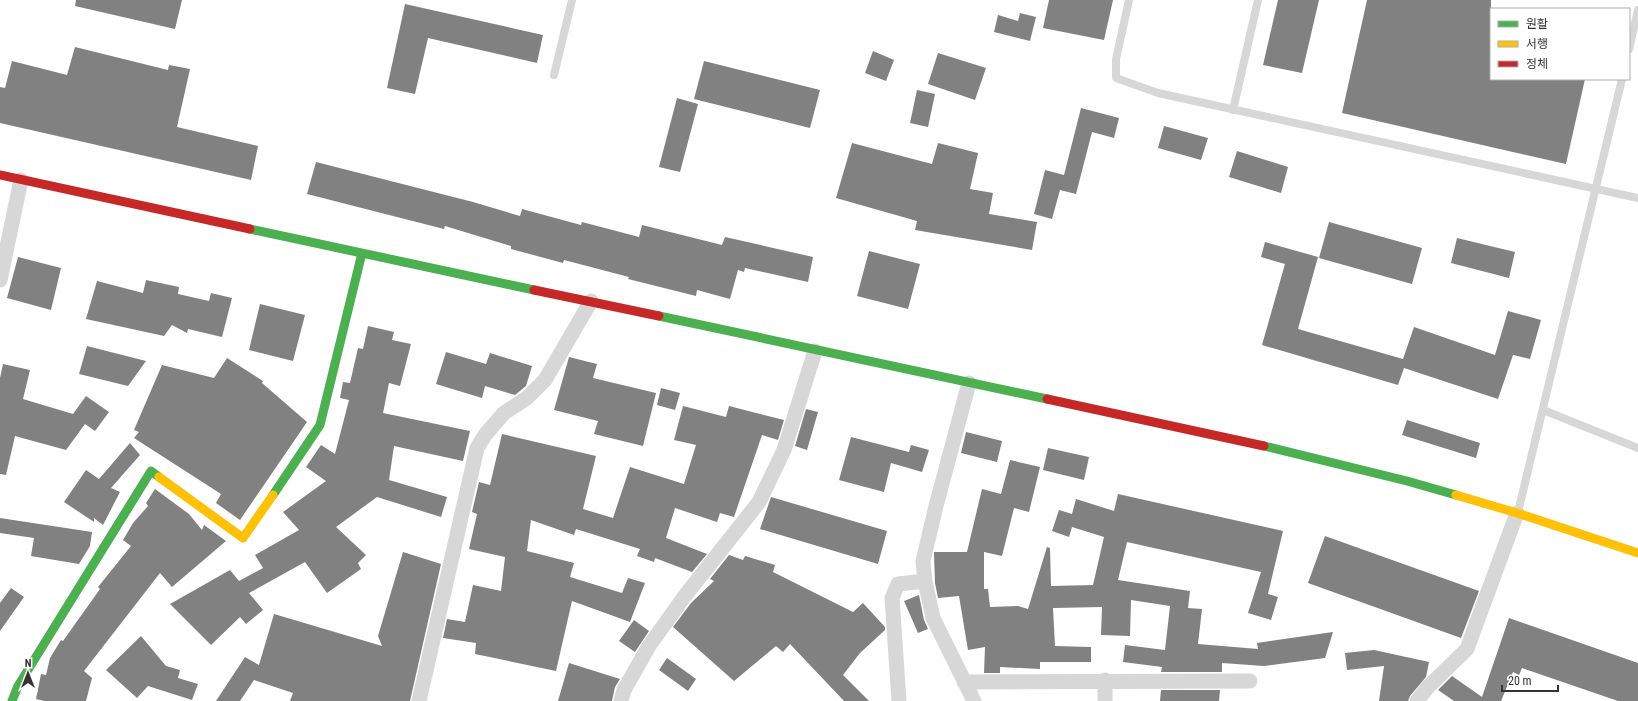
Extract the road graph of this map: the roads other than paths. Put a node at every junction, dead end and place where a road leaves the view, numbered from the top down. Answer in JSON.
{"nodes":[{"id":1,"x":572,"y":0,"type":"edge"},
{"id":2,"x":1129,"y":0,"type":"edge"},
{"id":3,"x":1258,"y":0,"type":"edge"},
{"id":4,"x":1638,"y":10,"type":"edge"},
{"id":5,"x":1630,"y":45,"type":"edge"},
{"id":6,"x":554,"y":75,"type":"dead end"},
{"id":7,"x":1622,"y":80,"type":"edge"},
{"id":8,"x":1233,"y":110,"type":"junction"},
{"id":9,"x":0,"y":175,"type":"edge"},
{"id":10,"x":21,"y":180,"type":"junction"},
{"id":11,"x":1597,"y":189,"type":"junction"},
{"id":12,"x":1638,"y":198,"type":"edge"},
{"id":13,"x":362,"y":253,"type":"junction"},
{"id":14,"x":0,"y":280,"type":"edge"},
{"id":15,"x":591,"y":301,"type":"junction"},
{"id":16,"x":815,"y":351,"type":"junction"},
{"id":17,"x":969,"y":383,"type":"junction"},
{"id":18,"x":1542,"y":410,"type":"junction"},
{"id":19,"x":1638,"y":448,"type":"edge"},
{"id":20,"x":1517,"y":513,"type":"junction"},
{"id":21,"x":1638,"y":553,"type":"edge"},
{"id":22,"x":925,"y":581,"type":"junction"},
{"id":23,"x":1105,"y":680,"type":"junction"},
{"id":24,"x":1250,"y":681,"type":"dead end"},
{"id":25,"x":964,"y":682,"type":"junction"},
{"id":26,"x":12,"y":701,"type":"edge"},
{"id":27,"x":419,"y":701,"type":"edge"},
{"id":28,"x":621,"y":701,"type":"edge"},
{"id":29,"x":899,"y":701,"type":"edge"},
{"id":30,"x":974,"y":701,"type":"edge"},
{"id":31,"x":1104,"y":701,"type":"edge"},
{"id":32,"x":1418,"y":701,"type":"edge"}],
"edges":[{"from":1,"to":6,"type":"lane"},
{"from":2,"to":8,"type":"lane"},
{"from":3,"to":8,"type":"lane"},
{"from":4,"to":5,"type":"lane"},
{"from":7,"to":11,"type":"lane"},
{"from":8,"to":11,"type":"lane"},
{"from":9,"to":10,"type":"main road"},
{"from":10,"to":13,"type":"main road"},
{"from":10,"to":14,"type":"street"},
{"from":11,"to":12,"type":"lane"},
{"from":11,"to":18,"type":"lane"},
{"from":13,"to":15,"type":"main road"},
{"from":13,"to":26,"type":"main road"},
{"from":15,"to":16,"type":"main road"},
{"from":15,"to":27,"type":"street"},
{"from":16,"to":17,"type":"main road"},
{"from":16,"to":28,"type":"street"},
{"from":17,"to":20,"type":"main road"},
{"from":17,"to":22,"type":"street"},
{"from":18,"to":19,"type":"lane"},
{"from":18,"to":20,"type":"lane"},
{"from":20,"to":21,"type":"main road"},
{"from":20,"to":32,"type":"street"},
{"from":22,"to":25,"type":"street"},
{"from":22,"to":29,"type":"street"},
{"from":23,"to":24,"type":"street"},
{"from":23,"to":25,"type":"street"},
{"from":23,"to":31,"type":"street"},
{"from":25,"to":30,"type":"street"}]}
